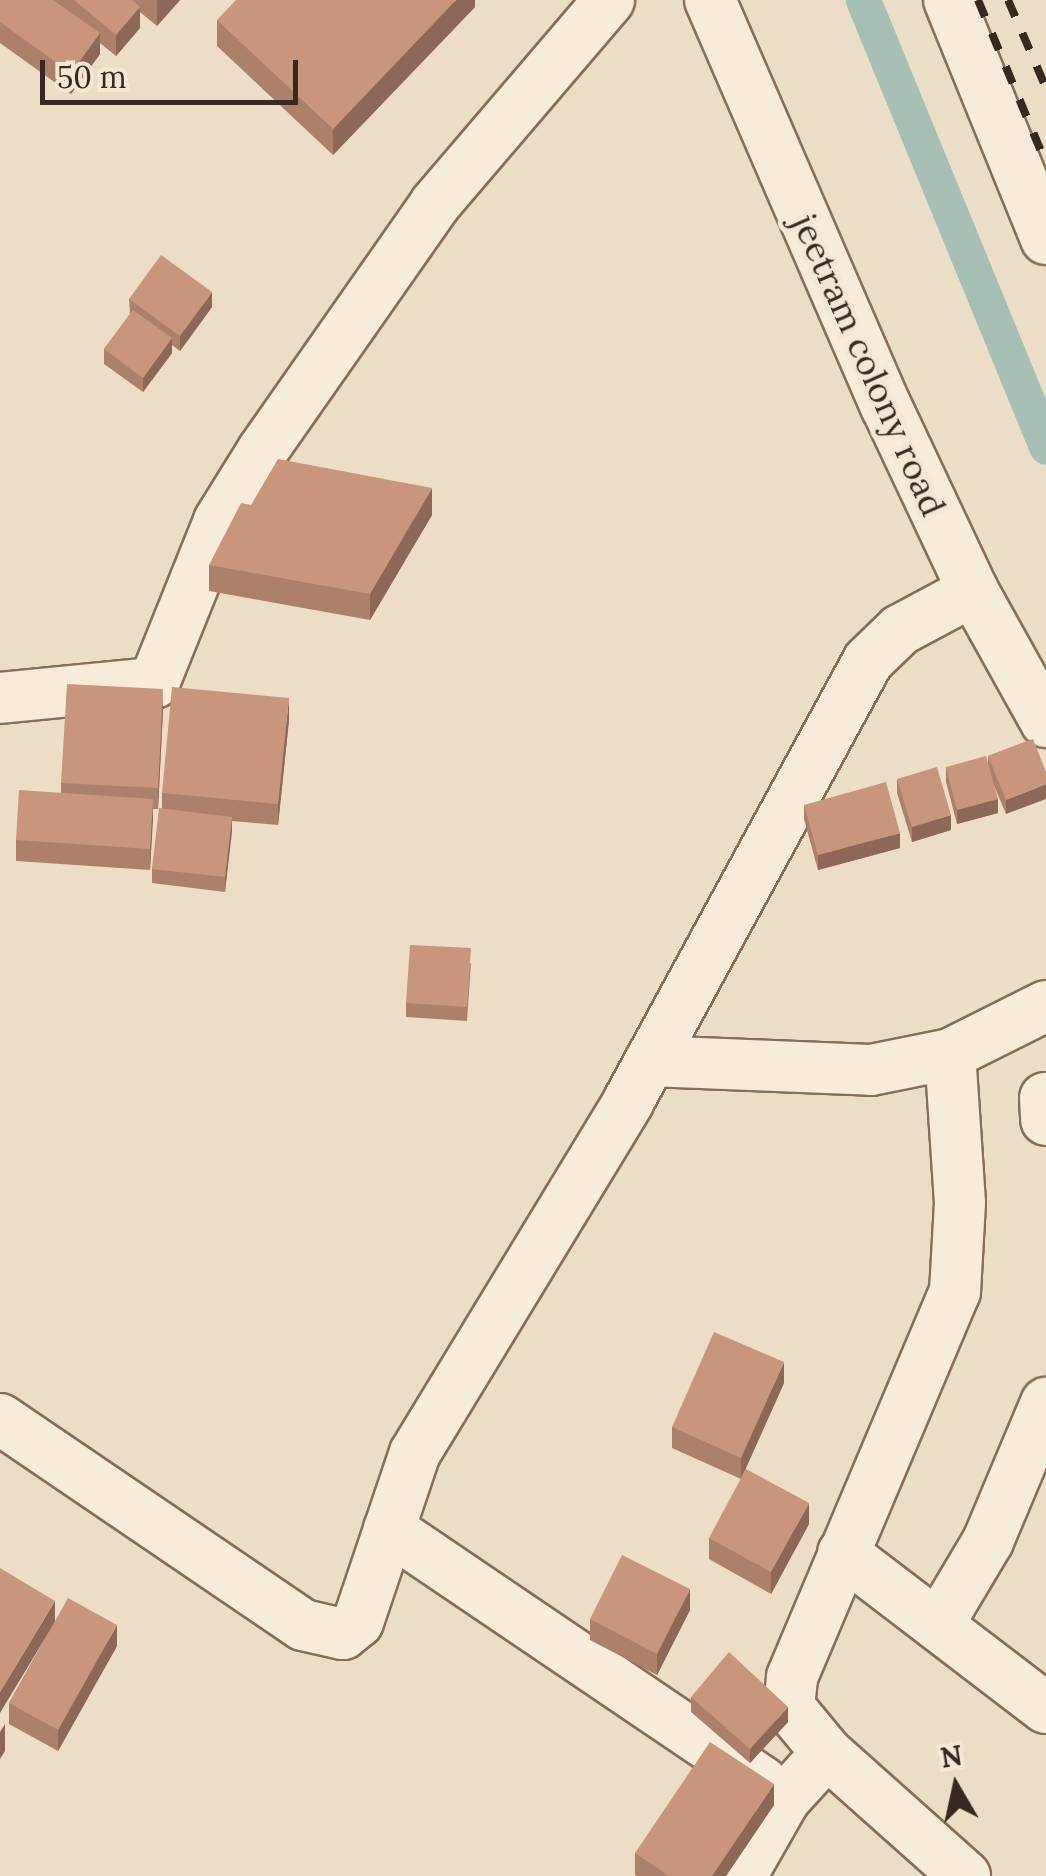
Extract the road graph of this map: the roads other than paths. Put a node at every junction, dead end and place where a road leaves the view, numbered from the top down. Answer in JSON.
{"nodes":[{"id":1,"x":609,"y":0,"type":"edge"},
{"id":2,"x":710,"y":0,"type":"edge"},
{"id":3,"x":949,"y":0,"type":"edge"},
{"id":4,"x":1046,"y":239,"type":"edge"},
{"id":5,"x":973,"y":592,"type":"junction"},
{"id":6,"x":0,"y":698,"type":"edge"},
{"id":7,"x":1046,"y":722,"type":"edge"},
{"id":8,"x":1046,"y":1006,"type":"edge"},
{"id":9,"x":950,"y":1054,"type":"junction"},
{"id":10,"x":650,"y":1061,"type":"junction"},
{"id":11,"x":1046,"y":1404,"type":"edge"},
{"id":12,"x":0,"y":1419,"type":"edge"},
{"id":13,"x":390,"y":1530,"type":"junction"},
{"id":14,"x":842,"y":1553,"type":"junction"},
{"id":15,"x":938,"y":1625,"type":"junction"},
{"id":16,"x":1025,"y":1671,"type":"edge"},
{"id":17,"x":1046,"y":1708,"type":"edge"},
{"id":18,"x":827,"y":1753,"type":"junction"},
{"id":19,"x":785,"y":1799,"type":"junction"},
{"id":20,"x":741,"y":1876,"type":"edge"},
{"id":21,"x":965,"y":1876,"type":"edge"}],
"edges":[{"from":1,"to":6,"type":"street"},
{"from":2,"to":5,"type":"street","name":"jeetram colony road"},
{"from":3,"to":4,"type":"street"},
{"from":5,"to":7,"type":"street","name":"jeetram colony road"},
{"from":5,"to":10,"type":"street"},
{"from":8,"to":9,"type":"street"},
{"from":9,"to":10,"type":"street"},
{"from":9,"to":14,"type":"street"},
{"from":10,"to":13,"type":"street"},
{"from":11,"to":15,"type":"street"},
{"from":12,"to":13,"type":"street"},
{"from":13,"to":19,"type":"street"},
{"from":14,"to":15,"type":"street"},
{"from":14,"to":18,"type":"street"},
{"from":15,"to":16,"type":"street"},
{"from":16,"to":17,"type":"street"},
{"from":18,"to":19,"type":"street"},
{"from":18,"to":21,"type":"street"},
{"from":19,"to":20,"type":"street"}]}
